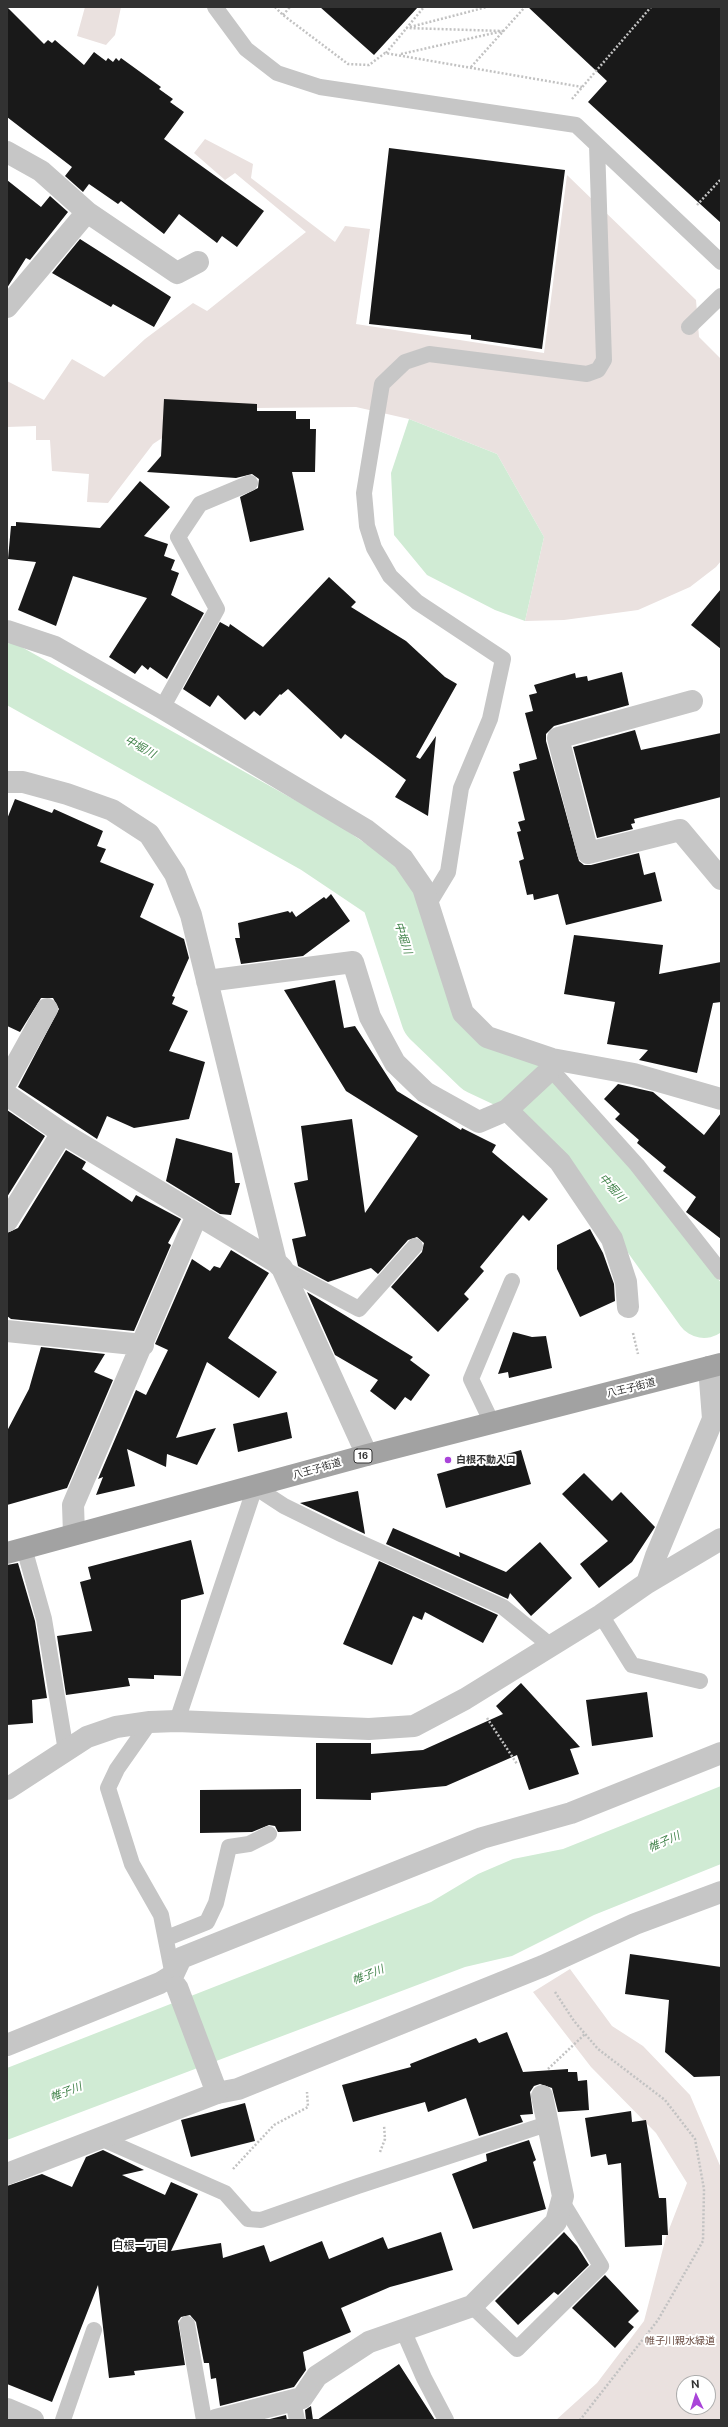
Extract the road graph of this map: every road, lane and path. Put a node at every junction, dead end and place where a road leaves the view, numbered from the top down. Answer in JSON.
{"nodes":[{"id":1,"x":215,"y":7,"type":"edge"},
{"id":2,"x":275,"y":7,"type":"edge"},
{"id":3,"x":290,"y":7,"type":"edge"},
{"id":4,"x":424,"y":7,"type":"edge"},
{"id":5,"x":488,"y":7,"type":"edge"},
{"id":6,"x":525,"y":7,"type":"edge"},
{"id":7,"x":651,"y":7,"type":"edge"},
{"id":8,"x":283,"y":15,"type":"junction"},
{"id":9,"x":406,"y":28,"type":"junction"},
{"id":10,"x":504,"y":31,"type":"junction"},
{"id":11,"x":385,"y":53,"type":"junction"},
{"id":12,"x":398,"y":55,"type":"junction"},
{"id":13,"x":471,"y":67,"type":"junction"},
{"id":14,"x":597,"y":145,"type":"junction"},
{"id":15,"x":7,"y":152,"type":"edge"},
{"id":16,"x":721,"y":179,"type":"edge"},
{"id":17,"x":87,"y":212,"type":"junction"},
{"id":18,"x":680,"y":224,"type":"junction"},
{"id":19,"x":198,"y":262,"type":"dead end"},
{"id":20,"x":721,"y":262,"type":"edge"},
{"id":21,"x":721,"y":296,"type":"edge"},
{"id":22,"x":7,"y":306,"type":"edge"},
{"id":23,"x":689,"y":327,"type":"dead end"},
{"id":24,"x":250,"y":483,"type":"dead end"},
{"id":25,"x":7,"y":631,"type":"edge"},
{"id":26,"x":692,"y":701,"type":"dead end"},
{"id":27,"x":162,"y":708,"type":"junction"},
{"id":28,"x":7,"y":782,"type":"edge"},
{"id":29,"x":721,"y":879,"type":"edge"},
{"id":30,"x":428,"y":905,"type":"junction"},
{"id":31,"x":207,"y":981,"type":"junction"},
{"id":32,"x":47,"y":1009,"type":"dead end"},
{"id":33,"x":553,"y":1068,"type":"junction"},
{"id":34,"x":7,"y":1081,"type":"edge"},
{"id":35,"x":7,"y":1095,"type":"edge"},
{"id":36,"x":721,"y":1099,"type":"edge"},
{"id":37,"x":507,"y":1110,"type":"junction"},
{"id":38,"x":62,"y":1133,"type":"junction"},
{"id":39,"x":197,"y":1215,"type":"junction"},
{"id":40,"x":7,"y":1221,"type":"edge"},
{"id":41,"x":414,"y":1246,"type":"dead end"},
{"id":42,"x":279,"y":1265,"type":"junction"},
{"id":43,"x":721,"y":1272,"type":"edge"},
{"id":44,"x":512,"y":1281,"type":"dead end"},
{"id":45,"x":628,"y":1307,"type":"dead end"},
{"id":46,"x":7,"y":1331,"type":"edge"},
{"id":47,"x":143,"y":1345,"type":"junction"},
{"id":48,"x":715,"y":1366,"type":"edge"},
{"id":49,"x":492,"y":1423,"type":"junction"},
{"id":50,"x":367,"y":1455,"type":"junction"},
{"id":51,"x":255,"y":1487,"type":"junction"},
{"id":52,"x":74,"y":1534,"type":"junction"},
{"id":53,"x":721,"y":1539,"type":"edge"},
{"id":54,"x":15,"y":1550,"type":"edge"},
{"id":55,"x":647,"y":1583,"type":"junction"},
{"id":56,"x":601,"y":1615,"type":"junction"},
{"id":57,"x":551,"y":1646,"type":"junction"},
{"id":58,"x":700,"y":1681,"type":"dead end"},
{"id":59,"x":471,"y":1695,"type":"junction"},
{"id":60,"x":177,"y":1721,"type":"junction"},
{"id":61,"x":150,"y":1722,"type":"junction"},
{"id":62,"x":66,"y":1751,"type":"junction"},
{"id":63,"x":721,"y":1753,"type":"edge"},
{"id":64,"x":517,"y":1764,"type":"dead end"},
{"id":65,"x":7,"y":1790,"type":"edge"},
{"id":66,"x":270,"y":1834,"type":"dead end"},
{"id":67,"x":721,"y":1892,"type":"edge"},
{"id":68,"x":167,"y":1938,"type":"junction"},
{"id":69,"x":543,"y":1966,"type":"junction"},
{"id":70,"x":175,"y":1981,"type":"junction"},
{"id":71,"x":585,"y":2034,"type":"junction"},
{"id":72,"x":7,"y":2045,"type":"edge"},
{"id":73,"x":216,"y":2087,"type":"junction"},
{"id":74,"x":307,"y":2092,"type":"dead end"},
{"id":75,"x":542,"y":2096,"type":"joint"},
{"id":76,"x":547,"y":2124,"type":"junction"},
{"id":77,"x":100,"y":2138,"type":"junction"},
{"id":78,"x":7,"y":2174,"type":"edge"},
{"id":79,"x":218,"y":2190,"type":"junction"},
{"id":80,"x":562,"y":2202,"type":"junction"},
{"id":81,"x":472,"y":2306,"type":"junction"},
{"id":82,"x":186,"y":2324,"type":"dead end"},
{"id":83,"x":94,"y":2330,"type":"dead end"},
{"id":84,"x":403,"y":2330,"type":"junction"},
{"id":85,"x":7,"y":2409,"type":"edge"},
{"id":86,"x":295,"y":2410,"type":"edge"},
{"id":87,"x":33,"y":2420,"type":"edge"},
{"id":88,"x":63,"y":2420,"type":"edge"},
{"id":89,"x":204,"y":2420,"type":"edge"},
{"id":90,"x":216,"y":2420,"type":"edge"},
{"id":91,"x":446,"y":2420,"type":"edge"},
{"id":92,"x":580,"y":2420,"type":"edge"}],
"edges":[{"from":1,"to":14,"type":"lane"},
{"from":2,"to":8,"type":"path"},
{"from":3,"to":8,"type":"path"},
{"from":4,"to":9,"type":"path"},
{"from":5,"to":9,"type":"path"},
{"from":6,"to":10,"type":"path"},
{"from":7,"to":13,"type":"path"},
{"from":8,"to":11,"type":"path"},
{"from":9,"to":10,"type":"path"},
{"from":9,"to":11,"type":"path"},
{"from":10,"to":12,"type":"path"},
{"from":10,"to":13,"type":"path"},
{"from":11,"to":12,"type":"path"},
{"from":12,"to":13,"type":"path"},
{"from":14,"to":18,"type":"lane"},
{"from":14,"to":30,"type":"lane"},
{"from":15,"to":17,"type":"street"},
{"from":16,"to":18,"type":"path"},
{"from":17,"to":19,"type":"street"},
{"from":17,"to":22,"type":"street"},
{"from":18,"to":20,"type":"lane"},
{"from":21,"to":23,"type":"lane"},
{"from":24,"to":27,"type":"lane"},
{"from":25,"to":27,"type":"street"},
{"from":26,"to":29,"type":"street"},
{"from":27,"to":30,"type":"street"},
{"from":28,"to":31,"type":"street"},
{"from":30,"to":33,"type":"street"},
{"from":31,"to":37,"type":"street"},
{"from":31,"to":42,"type":"street"},
{"from":32,"to":34,"type":"street"},
{"from":33,"to":36,"type":"street"},
{"from":33,"to":37,"type":"street"},
{"from":33,"to":43,"type":"lane"},
{"from":35,"to":38,"type":"street"},
{"from":37,"to":45,"type":"street"},
{"from":38,"to":39,"type":"street"},
{"from":38,"to":40,"type":"street"},
{"from":39,"to":42,"type":"street"},
{"from":39,"to":47,"type":"street"},
{"from":41,"to":42,"type":"lane"},
{"from":42,"to":50,"type":"street"},
{"from":44,"to":49,"type":"lane"},
{"from":46,"to":47,"type":"street"},
{"from":47,"to":52,"type":"street"},
{"from":48,"to":49,"type":"highway","name":"八王子街道","number":"16"},
{"from":48,"to":55,"type":"street"},
{"from":49,"to":50,"type":"highway","name":"八王子街道","number":"16"},
{"from":50,"to":51,"type":"highway","name":"八王子街道","number":"16"},
{"from":51,"to":52,"type":"highway","name":"八王子街道","number":"16"},
{"from":51,"to":57,"type":"lane"},
{"from":51,"to":60,"type":"lane"},
{"from":52,"to":54,"type":"highway","name":"八王子街道","number":"16"},
{"from":53,"to":55,"type":"street"},
{"from":54,"to":62,"type":"lane"},
{"from":55,"to":56,"type":"street"},
{"from":56,"to":57,"type":"street"},
{"from":56,"to":58,"type":"lane"},
{"from":57,"to":59,"type":"street"},
{"from":59,"to":60,"type":"street"},
{"from":59,"to":64,"type":"path"},
{"from":60,"to":61,"type":"street"},
{"from":61,"to":62,"type":"street"},
{"from":61,"to":68,"type":"lane"},
{"from":62,"to":65,"type":"street"},
{"from":63,"to":70,"type":"street"},
{"from":66,"to":68,"type":"lane"},
{"from":67,"to":69,"type":"street"},
{"from":68,"to":70,"type":"lane"},
{"from":69,"to":71,"type":"path"},
{"from":69,"to":73,"type":"street"},
{"from":70,"to":72,"type":"street"},
{"from":70,"to":73,"type":"street"},
{"from":71,"to":75,"type":"path"},
{"from":71,"to":92,"type":"path"},
{"from":73,"to":77,"type":"street"},
{"from":74,"to":79,"type":"path"},
{"from":75,"to":76,"type":"street"},
{"from":76,"to":79,"type":"lane"},
{"from":76,"to":80,"type":"street"},
{"from":77,"to":78,"type":"street"},
{"from":77,"to":79,"type":"lane"},
{"from":80,"to":81,"type":"street"},
{"from":80,"to":81,"type":"lane"},
{"from":81,"to":84,"type":"street"},
{"from":82,"to":89,"type":"lane"},
{"from":83,"to":88,"type":"lane"},
{"from":84,"to":86,"type":"street"},
{"from":84,"to":91,"type":"lane"},
{"from":85,"to":87,"type":"street"},
{"from":86,"to":90,"type":"street"}]}
